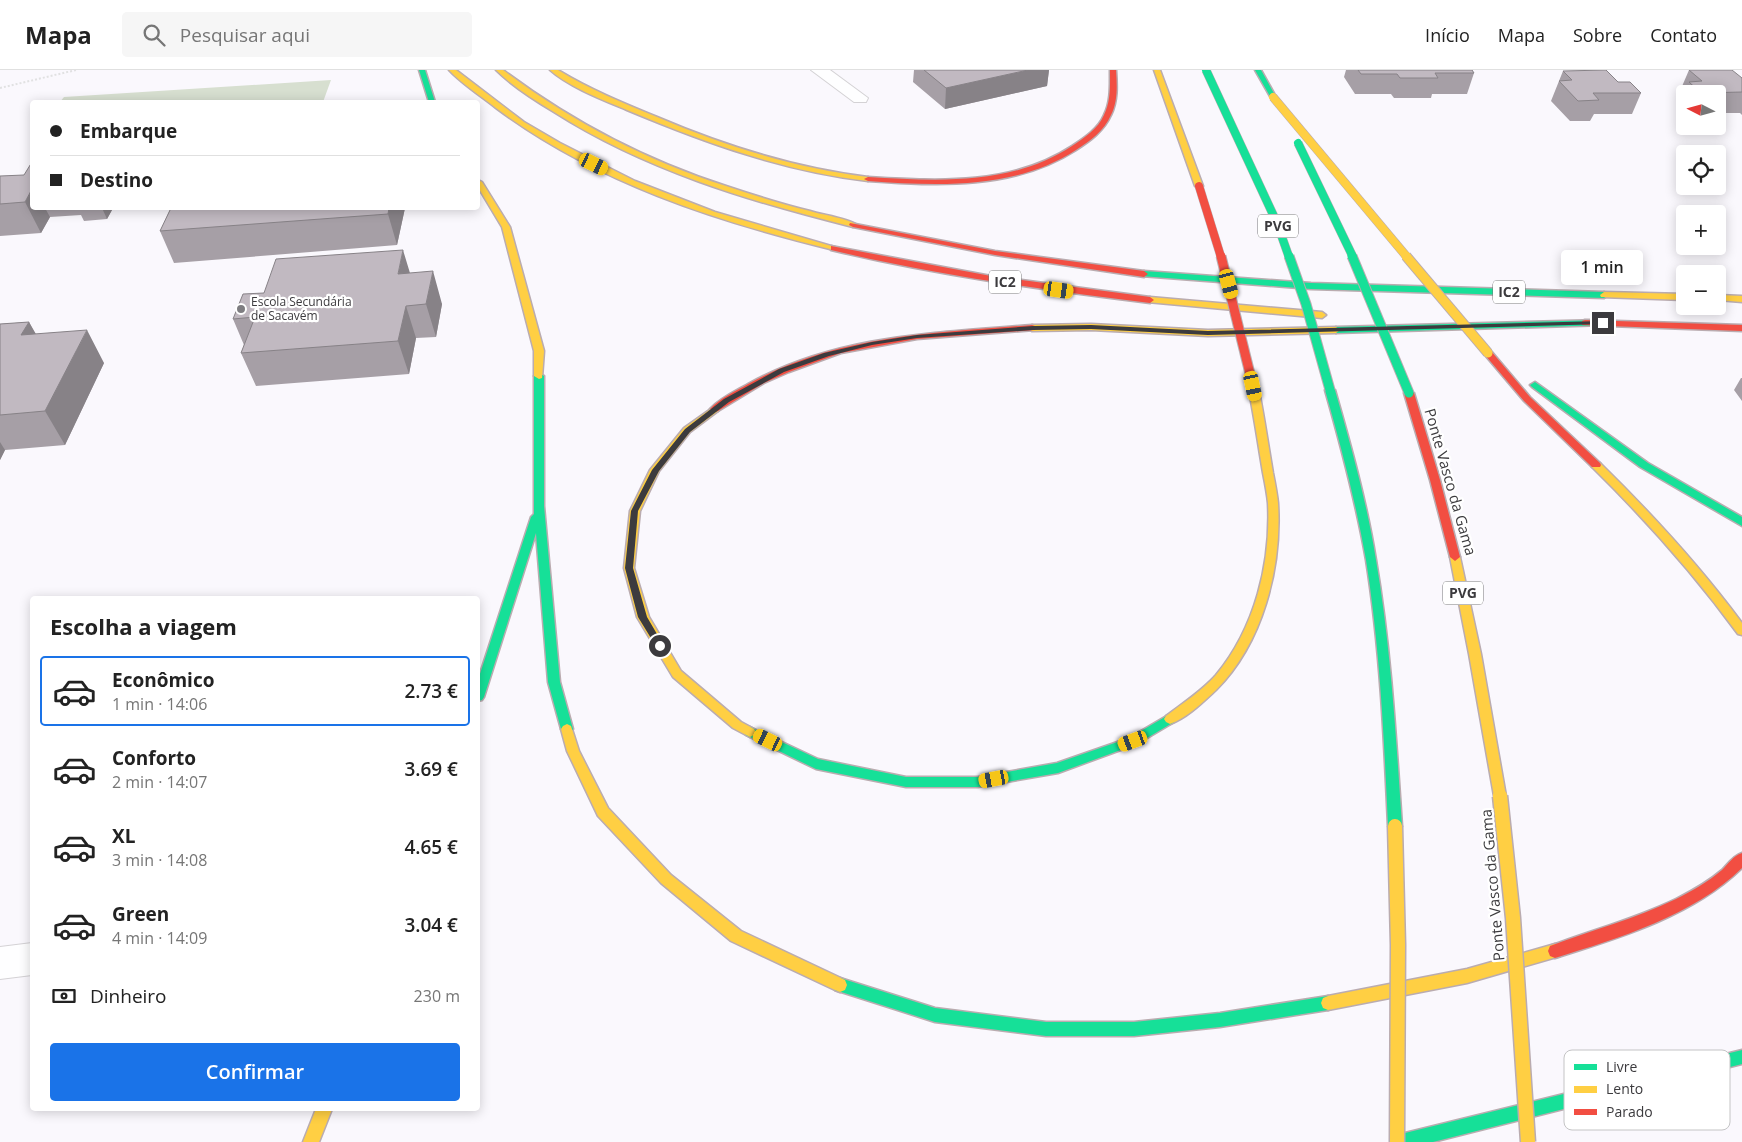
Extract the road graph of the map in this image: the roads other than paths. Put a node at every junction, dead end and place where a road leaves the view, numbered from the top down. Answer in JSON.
{"nodes":[{"id":1,"x":422,"y":70,"type":"edge"},
{"id":2,"x":452,"y":70,"type":"edge"},
{"id":3,"x":499,"y":70,"type":"edge"},
{"id":4,"x":553,"y":70,"type":"edge"},
{"id":5,"x":819,"y":70,"type":"edge"},
{"id":6,"x":1113,"y":70,"type":"edge"},
{"id":7,"x":1157,"y":70,"type":"edge"},
{"id":8,"x":1206,"y":70,"type":"edge"},
{"id":9,"x":1258,"y":70,"type":"edge"},
{"id":10,"x":860,"y":98,"type":"dead end"},
{"id":11,"x":1273,"y":98,"type":"junction"},
{"id":12,"x":431,"y":100,"type":"edge"},
{"id":13,"x":480,"y":185,"type":"edge"},
{"id":14,"x":1676,"y":297,"type":"edge"},
{"id":15,"x":1726,"y":298,"type":"edge"},
{"id":16,"x":1742,"y":299,"type":"edge"},
{"id":17,"x":1337,"y":316,"type":"dead end"},
{"id":18,"x":1365,"y":317,"type":"dead end"},
{"id":19,"x":1603,"y":323,"type":"junction"},
{"id":20,"x":1742,"y":328,"type":"edge"},
{"id":21,"x":1488,"y":353,"type":"junction"},
{"id":22,"x":540,"y":506,"type":"junction"},
{"id":23,"x":1742,"y":522,"type":"edge"},
{"id":24,"x":1742,"y":631,"type":"edge"},
{"id":25,"x":480,"y":691,"type":"edge"},
{"id":26,"x":1742,"y":859,"type":"edge"},
{"id":27,"x":30,"y":959,"type":"edge"},
{"id":28,"x":0,"y":963,"type":"edge"},
{"id":29,"x":1564,"y":1101,"type":"edge"},
{"id":30,"x":323,"y":1111,"type":"edge"},
{"id":31,"x":310,"y":1142,"type":"edge"},
{"id":32,"x":1399,"y":1142,"type":"edge"},
{"id":33,"x":1528,"y":1142,"type":"edge"}],
"edges":[{"from":1,"to":12,"type":"highway"},
{"from":2,"to":17,"type":"highway","number":"IC2"},
{"from":3,"to":14,"type":"highway","number":"IC2"},
{"from":4,"to":6,"type":"highway"},
{"from":5,"to":10,"type":"street"},
{"from":7,"to":19,"type":"highway","bridge":true},
{"from":8,"to":32,"type":"highway","number":"PVG","bridge":true},
{"from":9,"to":11,"type":"highway","name":"Ponte Vasco da Gama","number":"PVG"},
{"from":11,"to":21,"type":"highway","bridge":true},
{"from":11,"to":33,"type":"highway","name":"Ponte Vasco da Gama","number":"PVG","bridge":true},
{"from":13,"to":22,"type":"highway"},
{"from":15,"to":16,"type":"highway"},
{"from":18,"to":19,"type":"highway","number":"IC2"},
{"from":19,"to":20,"type":"highway","number":"IC2"},
{"from":21,"to":23,"type":"highway"},
{"from":21,"to":24,"type":"highway"},
{"from":22,"to":25,"type":"highway"},
{"from":22,"to":26,"type":"highway"},
{"from":27,"to":28,"type":"street"},
{"from":29,"to":32,"type":"highway"},
{"from":30,"to":31,"type":"highway"}]}
